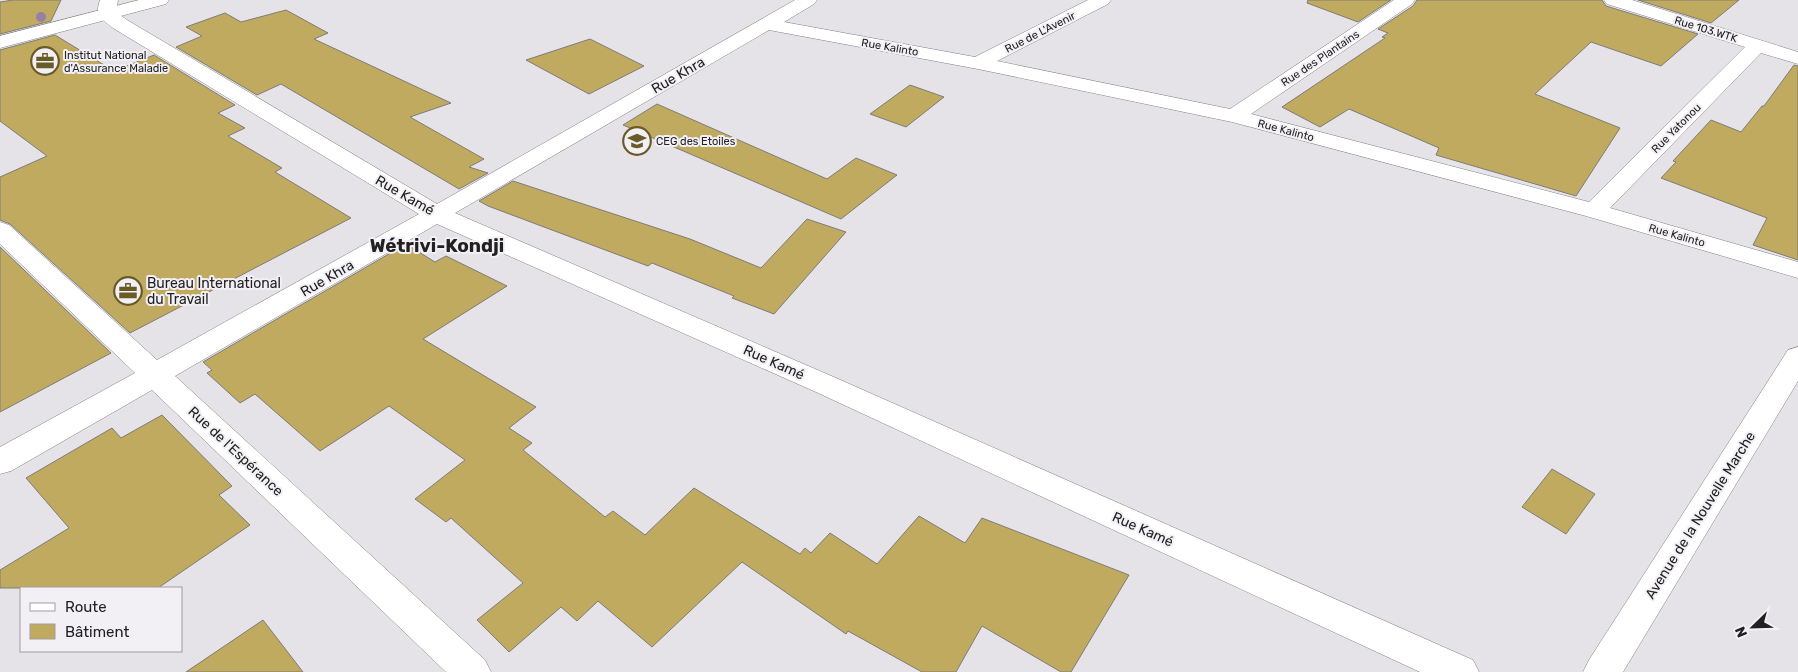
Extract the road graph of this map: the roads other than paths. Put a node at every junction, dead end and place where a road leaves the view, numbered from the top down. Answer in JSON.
{"nodes":[{"id":1,"x":160,"y":0,"type":"edge"},
{"id":2,"x":808,"y":0,"type":"edge"},
{"id":3,"x":1102,"y":0,"type":"edge"},
{"id":4,"x":1406,"y":0,"type":"edge"},
{"id":5,"x":1613,"y":0,"type":"edge"},
{"id":6,"x":108,"y":7,"type":"edge"},
{"id":7,"x":766,"y":24,"type":"junction"},
{"id":8,"x":0,"y":42,"type":"edge"},
{"id":9,"x":1758,"y":45,"type":"junction"},
{"id":10,"x":1798,"y":58,"type":"edge"},
{"id":11,"x":978,"y":63,"type":"junction"},
{"id":12,"x":1234,"y":116,"type":"junction"},
{"id":13,"x":1594,"y":211,"type":"junction"},
{"id":14,"x":438,"y":215,"type":"junction"},
{"id":15,"x":0,"y":230,"type":"edge"},
{"id":16,"x":1798,"y":270,"type":"edge"},
{"id":17,"x":1798,"y":357,"type":"edge"},
{"id":18,"x":155,"y":374,"type":"junction"},
{"id":19,"x":0,"y":462,"type":"edge"},
{"id":20,"x":472,"y":672,"type":"edge"},
{"id":21,"x":1460,"y":672,"type":"edge"},
{"id":22,"x":1602,"y":672,"type":"edge"}],
"edges":[{"from":1,"to":6,"type":"street"},
{"from":2,"to":7,"type":"street","name":"Rue Khra"},
{"from":3,"to":11,"type":"street","name":"Rue de L'Avenir"},
{"from":4,"to":12,"type":"street","name":"Rue des Plantains"},
{"from":5,"to":9,"type":"street","name":"Rue 103.WTK"},
{"from":6,"to":8,"type":"street"},
{"from":6,"to":14,"type":"street","name":"Rue Kamé"},
{"from":7,"to":11,"type":"street","name":"Rue Kalinto"},
{"from":7,"to":14,"type":"street","name":"Rue Khra"},
{"from":9,"to":10,"type":"street","name":"Rue 103.WTK"},
{"from":9,"to":13,"type":"street","name":"Rue Yatonou"},
{"from":11,"to":12,"type":"street","name":"Rue Kalinto"},
{"from":12,"to":13,"type":"street","name":"Rue Kalinto"},
{"from":13,"to":16,"type":"street","name":"Rue Kalinto"},
{"from":14,"to":18,"type":"street","name":"Rue Khra"},
{"from":14,"to":21,"type":"street","name":"Rue Kamé"},
{"from":15,"to":18,"type":"street","name":"Rue de l'Espérance"},
{"from":17,"to":22,"type":"street","name":"Avenue de la Nouvelle Marche"},
{"from":18,"to":19,"type":"street","name":"Rue Khra"},
{"from":18,"to":20,"type":"street","name":"Rue de l'Espérance"}]}
